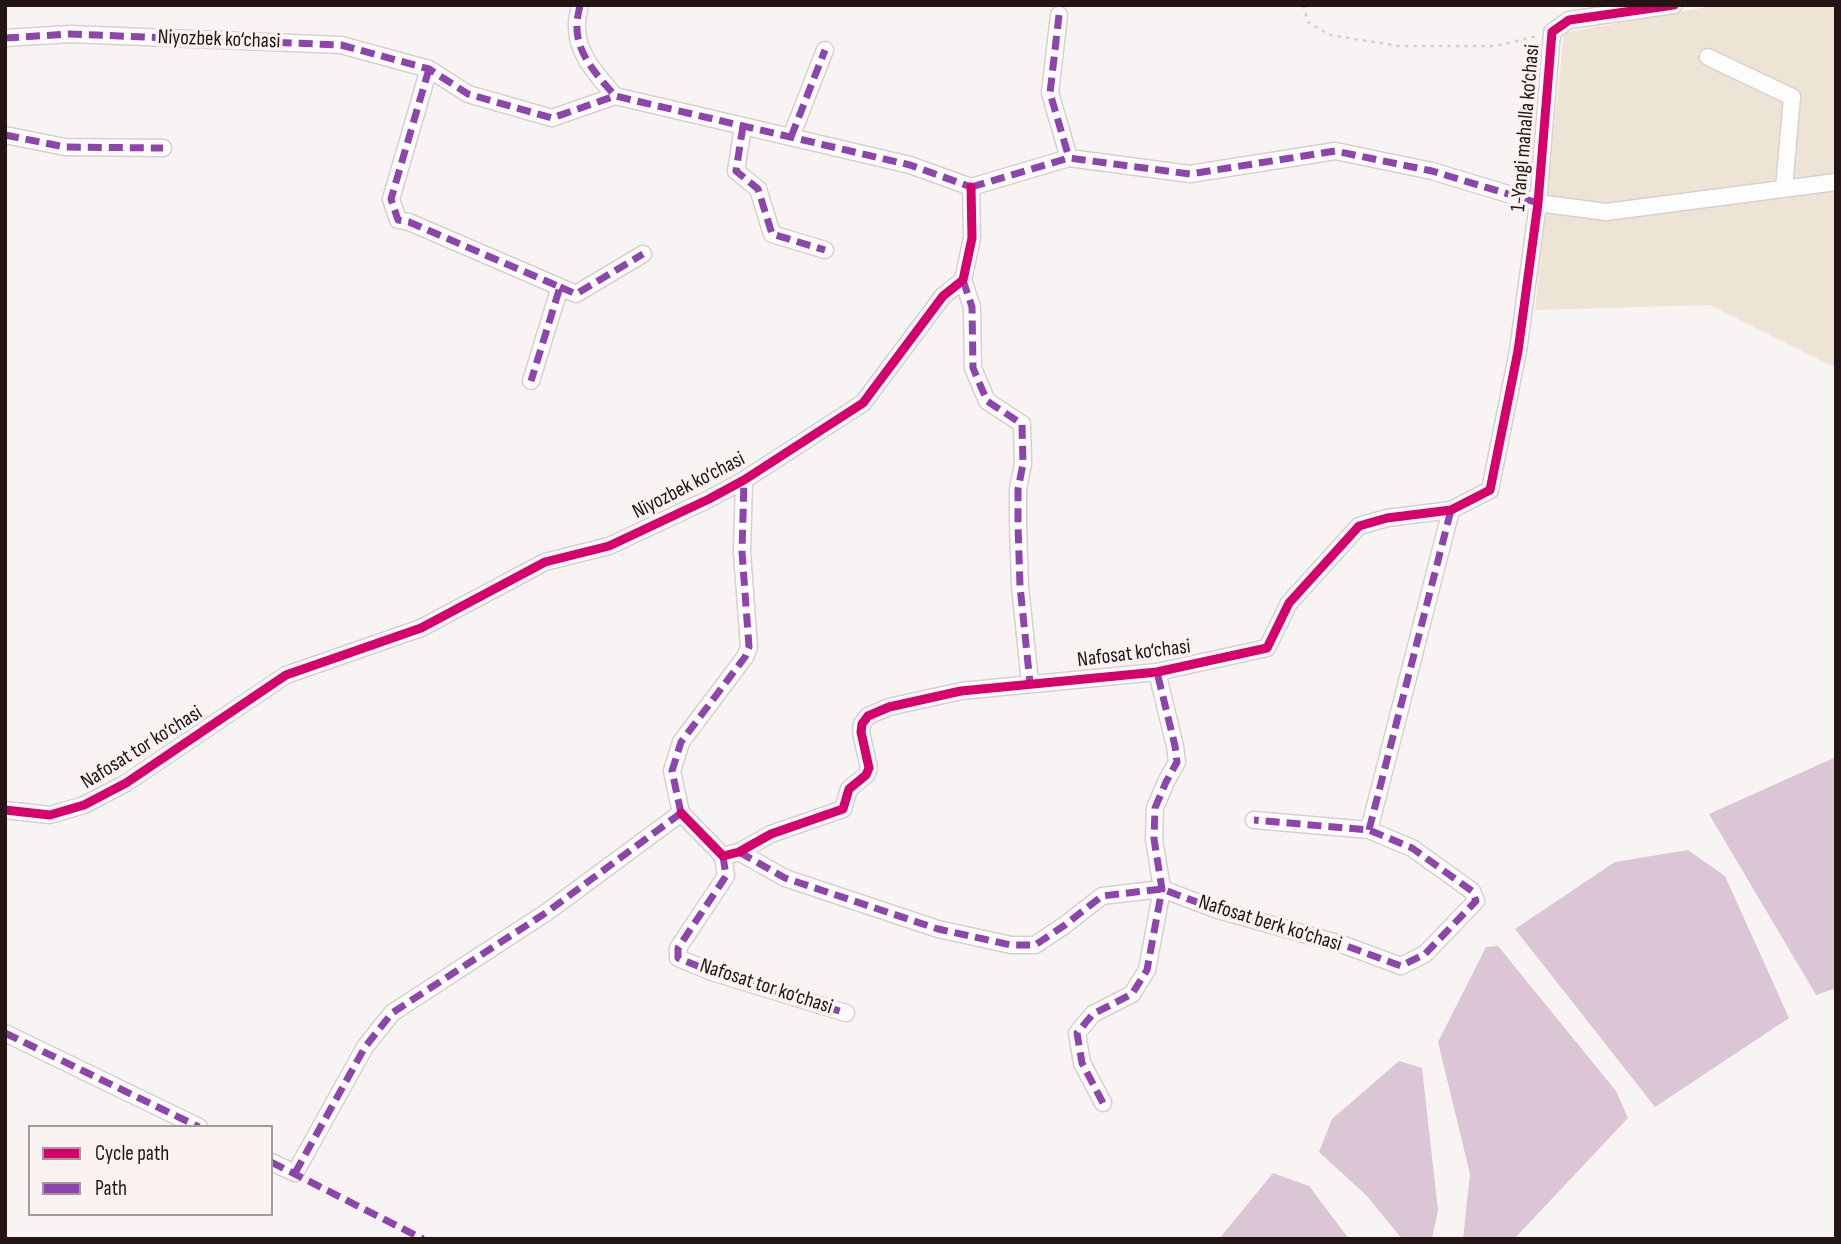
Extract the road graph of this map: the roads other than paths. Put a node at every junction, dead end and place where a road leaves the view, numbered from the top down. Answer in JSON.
{"nodes":[{"id":1,"x":580,"y":5,"type":"edge"},
{"id":2,"x":1674,"y":5,"type":"edge"},
{"id":3,"x":1059,"y":15,"type":"dead end"},
{"id":4,"x":5,"y":38,"type":"edge"},
{"id":5,"x":825,"y":50,"type":"dead end"},
{"id":6,"x":1709,"y":57,"type":"dead end"},
{"id":7,"x":429,"y":69,"type":"junction"},
{"id":8,"x":615,"y":96,"type":"junction"},
{"id":9,"x":743,"y":126,"type":"junction"},
{"id":10,"x":5,"y":135,"type":"edge"},
{"id":11,"x":791,"y":137,"type":"junction"},
{"id":12,"x":163,"y":148,"type":"dead end"},
{"id":13,"x":1069,"y":158,"type":"junction"},
{"id":14,"x":1835,"y":182,"type":"edge"},
{"id":15,"x":971,"y":187,"type":"junction"},
{"id":16,"x":1784,"y":188,"type":"junction"},
{"id":17,"x":1538,"y":203,"type":"junction"},
{"id":18,"x":825,"y":250,"type":"dead end"},
{"id":19,"x":643,"y":254,"type":"dead end"},
{"id":20,"x":963,"y":280,"type":"junction"},
{"id":21,"x":560,"y":287,"type":"junction"},
{"id":22,"x":1518,"y":351,"type":"joint"},
{"id":23,"x":531,"y":381,"type":"dead end"},
{"id":24,"x":744,"y":480,"type":"junction"},
{"id":25,"x":1451,"y":510,"type":"junction"},
{"id":26,"x":1157,"y":672,"type":"junction"},
{"id":27,"x":286,"y":675,"type":"joint"},
{"id":28,"x":1030,"y":683,"type":"junction"},
{"id":29,"x":5,"y":810,"type":"edge"},
{"id":30,"x":681,"y":813,"type":"junction"},
{"id":31,"x":1254,"y":820,"type":"dead end"},
{"id":32,"x":1369,"y":830,"type":"junction"},
{"id":33,"x":731,"y":854,"type":"junction"},
{"id":34,"x":1162,"y":889,"type":"junction"},
{"id":35,"x":846,"y":1013,"type":"dead end"},
{"id":36,"x":5,"y":1034,"type":"edge"},
{"id":37,"x":1103,"y":1103,"type":"dead end"},
{"id":38,"x":195,"y":1125,"type":"edge"},
{"id":39,"x":273,"y":1163,"type":"edge"}],
"edges":[{"from":1,"to":8,"type":"street"},
{"from":2,"to":17,"type":"street","name":"1-Yangi mahalla ko‘chasi"},
{"from":3,"to":13,"type":"street"},
{"from":4,"to":7,"type":"street","name":"Niyozbek ko‘chasi"},
{"from":5,"to":11,"type":"street"},
{"from":6,"to":16,"type":"street"},
{"from":7,"to":8,"type":"street","name":"Niyozbek ko‘chasi"},
{"from":7,"to":21,"type":"street"},
{"from":8,"to":9,"type":"street"},
{"from":9,"to":11,"type":"street"},
{"from":9,"to":18,"type":"street"},
{"from":10,"to":12,"type":"street"},
{"from":11,"to":15,"type":"street"},
{"from":13,"to":15,"type":"street","name":"1-Yangi mahalla ko‘chasi"},
{"from":13,"to":17,"type":"street","name":"1-Yangi mahalla ko‘chasi"},
{"from":14,"to":16,"type":"street"},
{"from":15,"to":20,"type":"street"},
{"from":16,"to":17,"type":"street"},
{"from":17,"to":22,"type":"street","name":"1-Yangi mahalla ko‘chasi"},
{"from":19,"to":21,"type":"street"},
{"from":20,"to":24,"type":"street","name":"Niyozbek ko‘chasi"},
{"from":20,"to":28,"type":"street"},
{"from":21,"to":23,"type":"street"},
{"from":22,"to":25,"type":"street","name":"Nafosat ko‘chasi"},
{"from":24,"to":27,"type":"street","name":"Niyozbek ko‘chasi"},
{"from":24,"to":30,"type":"street"},
{"from":25,"to":26,"type":"street","name":"Nafosat ko‘chasi"},
{"from":25,"to":32,"type":"street"},
{"from":26,"to":28,"type":"street","name":"Nafosat ko‘chasi"},
{"from":26,"to":34,"type":"street","name":"Nafosat ko‘chasi"},
{"from":27,"to":29,"type":"street","name":"Nafosat tor ko‘chasi"},
{"from":28,"to":33,"type":"street","name":"Nafosat ko‘chasi"},
{"from":30,"to":33,"type":"street"},
{"from":30,"to":39,"type":"street"},
{"from":31,"to":32,"type":"street","name":"Nafosat berk ko‘chasi"},
{"from":32,"to":34,"type":"street","name":"Nafosat berk ko‘chasi"},
{"from":33,"to":34,"type":"street"},
{"from":33,"to":35,"type":"street","name":"Nafosat tor ko‘chasi"},
{"from":34,"to":37,"type":"street"},
{"from":36,"to":38,"type":"street"}]}
